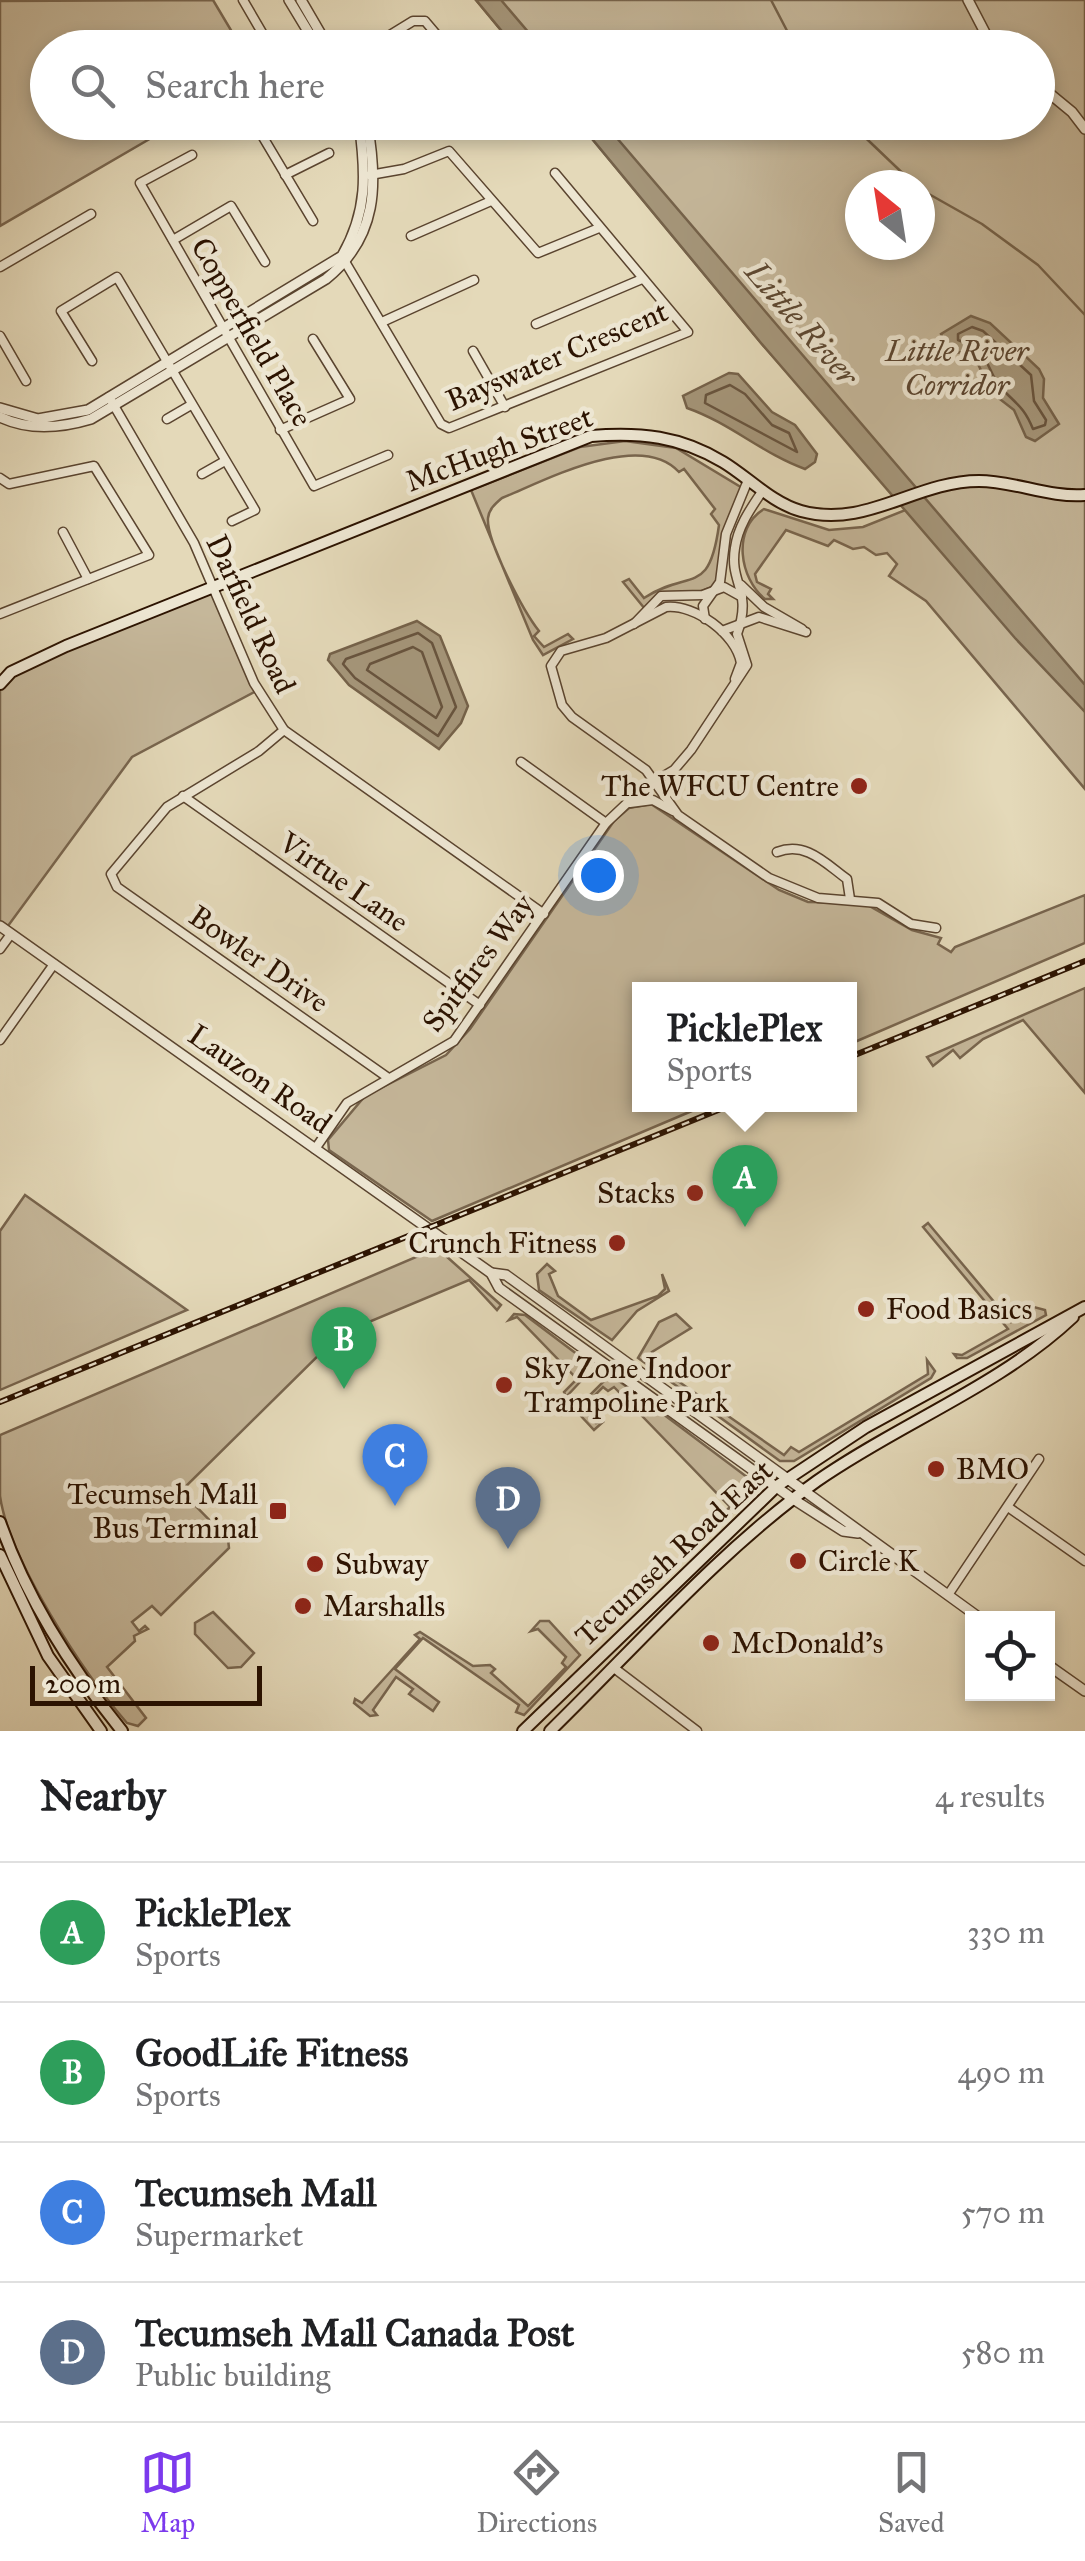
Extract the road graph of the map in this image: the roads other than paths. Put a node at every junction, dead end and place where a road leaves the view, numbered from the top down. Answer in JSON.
{"nodes":[{"id":1,"x":243,"y":0,"type":"edge"},
{"id":2,"x":289,"y":0,"type":"edge"},
{"id":3,"x":301,"y":0,"type":"edge"},
{"id":4,"x":968,"y":0,"type":"edge"},
{"id":5,"x":260,"y":30,"type":"edge"},
{"id":6,"x":307,"y":30,"type":"edge"},
{"id":7,"x":318,"y":30,"type":"edge"},
{"id":8,"x":398,"y":30,"type":"edge"},
{"id":9,"x":433,"y":30,"type":"edge"},
{"id":10,"x":984,"y":30,"type":"edge"},
{"id":11,"x":1055,"y":98,"type":"edge"},
{"id":12,"x":1085,"y":129,"type":"edge"},
{"id":13,"x":264,"y":140,"type":"edge"},
{"id":14,"x":363,"y":140,"type":"edge"},
{"id":15,"x":368,"y":140,"type":"edge"},
{"id":16,"x":330,"y":153,"type":"dead end"},
{"id":17,"x":192,"y":155,"type":"dead end"},
{"id":18,"x":555,"y":174,"type":"dead end"},
{"id":19,"x":284,"y":175,"type":"junction"},
{"id":20,"x":371,"y":175,"type":"junction"},
{"id":21,"x":491,"y":201,"type":"junction"},
{"id":22,"x":91,"y":214,"type":"dead end"},
{"id":23,"x":313,"y":220,"type":"dead end"},
{"id":24,"x":599,"y":228,"type":"junction"},
{"id":25,"x":411,"y":236,"type":"dead end"},
{"id":26,"x":173,"y":240,"type":"junction"},
{"id":27,"x":344,"y":260,"type":"junction"},
{"id":28,"x":265,"y":262,"type":"dead end"},
{"id":29,"x":0,"y":267,"type":"edge"},
{"id":30,"x":642,"y":279,"type":"junction"},
{"id":31,"x":474,"y":280,"type":"dead end"},
{"id":32,"x":382,"y":322,"type":"junction"},
{"id":33,"x":536,"y":324,"type":"dead end"},
{"id":34,"x":225,"y":334,"type":"junction"},
{"id":35,"x":0,"y":337,"type":"edge"},
{"id":36,"x":312,"y":339,"type":"dead end"},
{"id":37,"x":474,"y":351,"type":"dead end"},
{"id":38,"x":92,"y":361,"type":"dead end"},
{"id":39,"x":170,"y":366,"type":"junction"},
{"id":40,"x":26,"y":380,"type":"dead end"},
{"id":41,"x":111,"y":401,"type":"junction"},
{"id":42,"x":191,"y":405,"type":"junction"},
{"id":43,"x":505,"y":407,"type":"junction"},
{"id":44,"x":0,"y":408,"type":"edge"},
{"id":45,"x":6,"y":417,"type":"edge"},
{"id":46,"x":167,"y":419,"type":"dead end"},
{"id":47,"x":0,"y":430,"type":"edge"},
{"id":48,"x":280,"y":430,"type":"junction"},
{"id":49,"x":388,"y":455,"type":"dead end"},
{"id":50,"x":225,"y":461,"type":"junction"},
{"id":51,"x":202,"y":474,"type":"dead end"},
{"id":52,"x":0,"y":478,"type":"edge"},
{"id":53,"x":748,"y":480,"type":"junction"},
{"id":54,"x":763,"y":490,"type":"junction"},
{"id":55,"x":1085,"y":495,"type":"edge"},
{"id":56,"x":232,"y":522,"type":"dead end"},
{"id":57,"x":63,"y":532,"type":"dead end"},
{"id":58,"x":88,"y":579,"type":"junction"},
{"id":59,"x":741,"y":584,"type":"junction"},
{"id":60,"x":212,"y":587,"type":"junction"},
{"id":61,"x":714,"y":589,"type":"junction"},
{"id":62,"x":742,"y":596,"type":"junction"},
{"id":63,"x":0,"y":614,"type":"edge"},
{"id":64,"x":708,"y":623,"type":"junction"},
{"id":65,"x":741,"y":623,"type":"junction"},
{"id":66,"x":634,"y":624,"type":"junction"},
{"id":67,"x":716,"y":630,"type":"junction"},
{"id":68,"x":0,"y":684,"type":"edge"},
{"id":69,"x":734,"y":684,"type":"junction"},
{"id":70,"x":284,"y":730,"type":"junction"},
{"id":71,"x":521,"y":762,"type":"dead end"},
{"id":72,"x":656,"y":780,"type":"junction"},
{"id":73,"x":183,"y":796,"type":"junction"},
{"id":74,"x":617,"y":810,"type":"junction"},
{"id":75,"x":678,"y":815,"type":"junction"},
{"id":76,"x":606,"y":822,"type":"junction"},
{"id":77,"x":777,"y":852,"type":"dead end"},
{"id":78,"x":850,"y":899,"type":"junction"},
{"id":79,"x":544,"y":914,"type":"junction"},
{"id":80,"x":0,"y":926,"type":"edge"},
{"id":81,"x":936,"y":928,"type":"dead end"},
{"id":82,"x":12,"y":934,"type":"junction"},
{"id":83,"x":0,"y":949,"type":"edge"},
{"id":84,"x":54,"y":964,"type":"junction"},
{"id":85,"x":480,"y":1005,"type":"junction"},
{"id":86,"x":0,"y":1040,"type":"edge"},
{"id":87,"x":387,"y":1077,"type":"junction"},
{"id":88,"x":315,"y":1148,"type":"junction"},
{"id":89,"x":491,"y":1273,"type":"junction"},
{"id":90,"x":1083,"y":1308,"type":"edge"},
{"id":91,"x":1038,"y":1458,"type":"dead end"},
{"id":92,"x":789,"y":1478,"type":"junction"},
{"id":93,"x":777,"y":1486,"type":"junction"},
{"id":94,"x":806,"y":1490,"type":"junction"},
{"id":95,"x":793,"y":1499,"type":"junction"},
{"id":96,"x":1008,"y":1507,"type":"junction"},
{"id":97,"x":0,"y":1522,"type":"edge"},
{"id":98,"x":858,"y":1533,"type":"junction"},
{"id":99,"x":0,"y":1555,"type":"edge"},
{"id":100,"x":1085,"y":1561,"type":"edge"},
{"id":101,"x":948,"y":1595,"type":"junction"},
{"id":102,"x":971,"y":1611,"type":"edge"},
{"id":103,"x":614,"y":1668,"type":"junction"},
{"id":104,"x":1055,"y":1670,"type":"edge"},
{"id":105,"x":1085,"y":1691,"type":"edge"},
{"id":106,"x":100,"y":1731,"type":"edge"},
{"id":107,"x":122,"y":1731,"type":"edge"},
{"id":108,"x":523,"y":1731,"type":"edge"},
{"id":109,"x":550,"y":1731,"type":"edge"},
{"id":110,"x":698,"y":1731,"type":"edge"}],
"edges":[{"from":1,"to":5,"type":"street"},
{"from":2,"to":6,"type":"street"},
{"from":3,"to":7,"type":"street"},
{"from":4,"to":10,"type":"street"},
{"from":8,"to":9,"type":"street"},
{"from":11,"to":12,"type":"street"},
{"from":13,"to":19,"type":"street"},
{"from":14,"to":20,"type":"street"},
{"from":15,"to":20,"type":"street"},
{"from":16,"to":19,"type":"street"},
{"from":17,"to":26,"type":"street","name":"Copperfield Place"},
{"from":18,"to":24,"type":"street","name":"Bayswater Crescent"},
{"from":19,"to":23,"type":"street"},
{"from":20,"to":21,"type":"street"},
{"from":20,"to":27,"type":"street"},
{"from":21,"to":24,"type":"street"},
{"from":21,"to":25,"type":"street"},
{"from":22,"to":29,"type":"street"},
{"from":24,"to":30,"type":"street","name":"Bayswater Crescent"},
{"from":26,"to":28,"type":"street"},
{"from":26,"to":34,"type":"street","name":"Copperfield Place"},
{"from":27,"to":32,"type":"street","name":"Bayswater Crescent"},
{"from":27,"to":34,"type":"street"},
{"from":30,"to":33,"type":"street"},
{"from":30,"to":43,"type":"street","name":"Bayswater Crescent"},
{"from":31,"to":32,"type":"street"},
{"from":32,"to":43,"type":"street","name":"Bayswater Crescent"},
{"from":34,"to":39,"type":"street"},
{"from":34,"to":48,"type":"street","name":"Copperfield Place"},
{"from":35,"to":40,"type":"street"},
{"from":36,"to":48,"type":"street"},
{"from":37,"to":43,"type":"street"},
{"from":38,"to":39,"type":"street"},
{"from":39,"to":41,"type":"street"},
{"from":39,"to":42,"type":"street"},
{"from":41,"to":45,"type":"street"},
{"from":41,"to":60,"type":"street","name":"Darfield Road"},
{"from":42,"to":46,"type":"street"},
{"from":42,"to":50,"type":"street"},
{"from":44,"to":45,"type":"street"},
{"from":45,"to":47,"type":"street"},
{"from":48,"to":49,"type":"street","name":"Copperfield Place"},
{"from":50,"to":51,"type":"street"},
{"from":50,"to":56,"type":"street"},
{"from":52,"to":58,"type":"street"},
{"from":53,"to":54,"type":"main road","name":"McHugh Street"},
{"from":53,"to":60,"type":"main road","name":"McHugh Street"},
{"from":53,"to":61,"type":"street"},
{"from":54,"to":55,"type":"main road","name":"McHugh Street"},
{"from":54,"to":59,"type":"street"},
{"from":57,"to":58,"type":"street"},
{"from":58,"to":63,"type":"street"},
{"from":59,"to":62,"type":"street"},
{"from":59,"to":65,"type":"street"},
{"from":60,"to":68,"type":"main road","name":"McHugh Street"},
{"from":60,"to":70,"type":"street","name":"Darfield Road"},
{"from":61,"to":62,"type":"street"},
{"from":61,"to":64,"type":"street"},
{"from":61,"to":66,"type":"street"},
{"from":62,"to":65,"type":"street"},
{"from":64,"to":66,"type":"street"},
{"from":64,"to":67,"type":"street"},
{"from":65,"to":67,"type":"street"},
{"from":65,"to":69,"type":"street"},
{"from":66,"to":72,"type":"street"},
{"from":67,"to":69,"type":"street"},
{"from":69,"to":72,"type":"street"},
{"from":70,"to":73,"type":"street"},
{"from":70,"to":79,"type":"street","name":"Darfield Road"},
{"from":71,"to":76,"type":"street"},
{"from":72,"to":74,"type":"street","name":"Spitfires Way"},
{"from":72,"to":75,"type":"street"},
{"from":73,"to":85,"type":"street","name":"Virtue Lane"},
{"from":73,"to":87,"type":"street","name":"Bowler Drive"},
{"from":74,"to":75,"type":"street"},
{"from":74,"to":76,"type":"street","name":"Spitfires Way"},
{"from":75,"to":78,"type":"street"},
{"from":76,"to":79,"type":"street","name":"Spitfires Way"},
{"from":77,"to":78,"type":"street"},
{"from":78,"to":81,"type":"street"},
{"from":79,"to":85,"type":"street","name":"Spitfires Way"},
{"from":80,"to":82,"type":"street","name":"Lauzon Road"},
{"from":82,"to":83,"type":"street"},
{"from":82,"to":84,"type":"street","name":"Lauzon Road"},
{"from":84,"to":86,"type":"street"},
{"from":84,"to":88,"type":"street","name":"Lauzon Road"},
{"from":85,"to":87,"type":"street","name":"Spitfires Way"},
{"from":87,"to":88,"type":"street","name":"Spitfires Way"},
{"from":88,"to":89,"type":"street","name":"Lauzon Road"},
{"from":89,"to":92,"type":"street","name":"Lauzon Road"},
{"from":89,"to":93,"type":"street","name":"Lauzon Road"},
{"from":90,"to":92,"type":"main road","name":"Tecumseh Road East"},
{"from":90,"to":94,"type":"main road","name":"Tecumseh Road East"},
{"from":91,"to":96,"type":"street"},
{"from":92,"to":93,"type":"main road","name":"Tecumseh Road East"},
{"from":92,"to":94,"type":"street","name":"Lauzon Road"},
{"from":93,"to":95,"type":"street","name":"Lauzon Road"},
{"from":93,"to":108,"type":"main road","name":"Tecumseh Road East"},
{"from":94,"to":95,"type":"main road","name":"Tecumseh Road East"},
{"from":94,"to":98,"type":"street","name":"Lauzon Road"},
{"from":95,"to":98,"type":"street","name":"Lauzon Road"},
{"from":95,"to":103,"type":"main road","name":"Tecumseh Road East"},
{"from":96,"to":100,"type":"street"},
{"from":96,"to":101,"type":"street"},
{"from":97,"to":107,"type":"main road"},
{"from":98,"to":101,"type":"street","name":"Lauzon Road"},
{"from":99,"to":106,"type":"main road"},
{"from":101,"to":102,"type":"street","name":"Lauzon Road"},
{"from":103,"to":109,"type":"main road","name":"Tecumseh Road East"},
{"from":103,"to":110,"type":"street"},
{"from":104,"to":105,"type":"street"}]}
